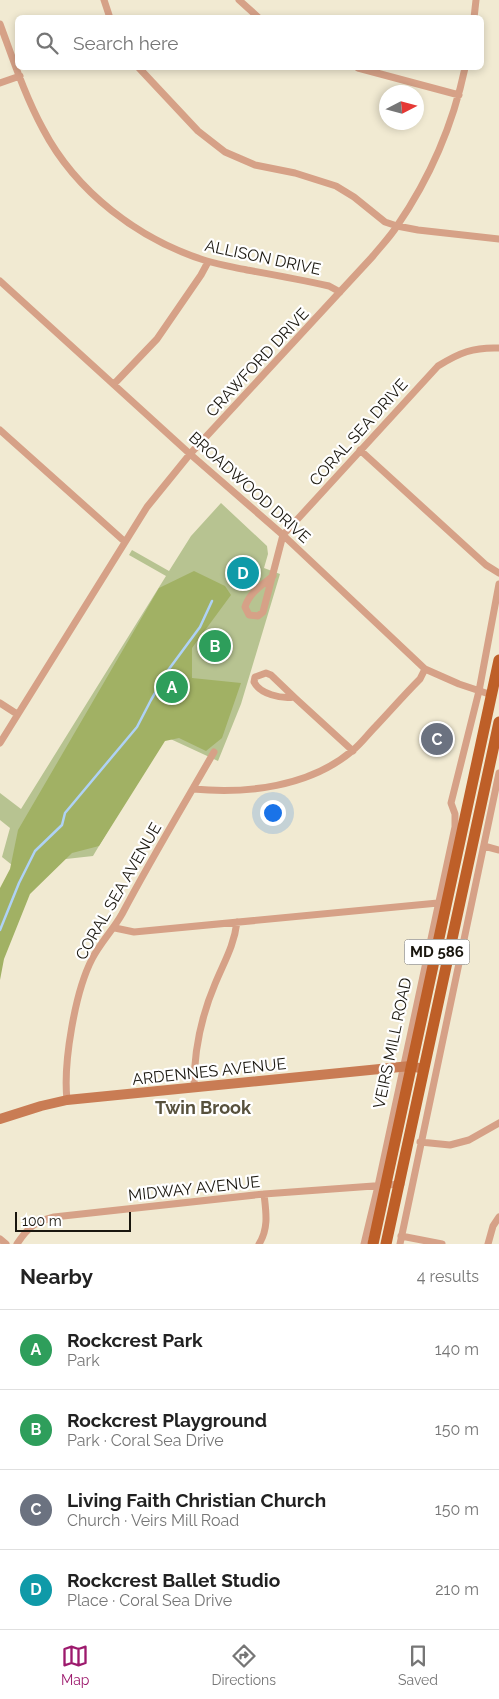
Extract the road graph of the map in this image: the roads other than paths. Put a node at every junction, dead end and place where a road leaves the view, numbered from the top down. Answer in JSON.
{"nodes":[{"id":1,"x":104,"y":0,"type":"edge"},
{"id":2,"x":239,"y":0,"type":"edge"},
{"id":3,"x":476,"y":0,"type":"edge"},
{"id":4,"x":109,"y":15,"type":"edge"},
{"id":5,"x":256,"y":15,"type":"edge"},
{"id":6,"x":474,"y":15,"type":"edge"},
{"id":7,"x":0,"y":24,"type":"edge"},
{"id":8,"x":15,"y":63,"type":"edge"},
{"id":9,"x":18,"y":70,"type":"edge"},
{"id":10,"x":142,"y":70,"type":"edge"},
{"id":11,"x":365,"y":70,"type":"edge"},
{"id":12,"x":465,"y":70,"type":"edge"},
{"id":13,"x":20,"y":76,"type":"junction"},
{"id":14,"x":0,"y":83,"type":"edge"},
{"id":15,"x":459,"y":95,"type":"junction"},
{"id":16,"x":397,"y":226,"type":"junction"},
{"id":17,"x":499,"y":239,"type":"edge"},
{"id":18,"x":208,"y":262,"type":"junction"},
{"id":19,"x":0,"y":281,"type":"edge"},
{"id":20,"x":340,"y":292,"type":"junction"},
{"id":21,"x":499,"y":348,"type":"edge"},
{"id":22,"x":114,"y":384,"type":"junction"},
{"id":23,"x":0,"y":430,"type":"edge"},
{"id":24,"x":360,"y":450,"type":"junction"},
{"id":25,"x":190,"y":454,"type":"junction"},
{"id":26,"x":283,"y":535,"type":"junction"},
{"id":27,"x":124,"y":541,"type":"junction"},
{"id":28,"x":499,"y":574,"type":"edge"},
{"id":29,"x":273,"y":576,"type":"junction"},
{"id":30,"x":499,"y":584,"type":"edge"},
{"id":31,"x":499,"y":660,"type":"edge"},
{"id":32,"x":425,"y":669,"type":"junction"},
{"id":33,"x":478,"y":691,"type":"junction"},
{"id":34,"x":497,"y":696,"type":"edge"},
{"id":35,"x":294,"y":697,"type":"junction"},
{"id":36,"x":0,"y":703,"type":"edge"},
{"id":37,"x":17,"y":714,"type":"junction"},
{"id":38,"x":499,"y":722,"type":"edge"},
{"id":39,"x":0,"y":743,"type":"edge"},
{"id":40,"x":353,"y":751,"type":"junction"},
{"id":41,"x":214,"y":752,"type":"dead end"},
{"id":42,"x":499,"y":773,"type":"edge"},
{"id":43,"x":193,"y":789,"type":"junction"},
{"id":44,"x":484,"y":846,"type":"junction"},
{"id":45,"x":499,"y":850,"type":"edge"},
{"id":46,"x":438,"y":903,"type":"junction"},
{"id":47,"x":237,"y":922,"type":"junction"},
{"id":48,"x":115,"y":928,"type":"junction"},
{"id":49,"x":408,"y":1067,"type":"junction"},
{"id":50,"x":423,"y":1069,"type":"junction"},
{"id":51,"x":194,"y":1087,"type":"junction"},
{"id":52,"x":67,"y":1100,"type":"junction"},
{"id":53,"x":0,"y":1119,"type":"edge"},
{"id":54,"x":499,"y":1123,"type":"edge"},
{"id":55,"x":420,"y":1142,"type":"junction"},
{"id":56,"x":399,"y":1184,"type":"junction"},
{"id":57,"x":411,"y":1184,"type":"junction"},
{"id":58,"x":382,"y":1186,"type":"junction"},
{"id":59,"x":264,"y":1194,"type":"junction"},
{"id":60,"x":499,"y":1217,"type":"edge"},
{"id":61,"x":0,"y":1239,"type":"edge"},
{"id":62,"x":400,"y":1240,"type":"edge"},
{"id":63,"x":6,"y":1244,"type":"edge"},
{"id":64,"x":16,"y":1244,"type":"edge"},
{"id":65,"x":259,"y":1244,"type":"edge"},
{"id":66,"x":364,"y":1244,"type":"edge"},
{"id":67,"x":373,"y":1244,"type":"edge"},
{"id":68,"x":386,"y":1244,"type":"edge"},
{"id":69,"x":442,"y":1244,"type":"edge"},
{"id":70,"x":488,"y":1244,"type":"edge"}],
"edges":[{"from":1,"to":4,"type":"street"},
{"from":2,"to":5,"type":"street"},
{"from":3,"to":6,"type":"street"},
{"from":7,"to":8,"type":"street","name":"ALLISON DRIVE"},
{"from":9,"to":13,"type":"street","name":"ALLISON DRIVE"},
{"from":10,"to":16,"type":"street"},
{"from":11,"to":15,"type":"street"},
{"from":12,"to":15,"type":"street","name":"CRAWFORD DRIVE"},
{"from":13,"to":14,"type":"street"},
{"from":13,"to":18,"type":"street","name":"ALLISON DRIVE"},
{"from":15,"to":16,"type":"street","name":"CRAWFORD DRIVE"},
{"from":16,"to":17,"type":"street"},
{"from":16,"to":20,"type":"street","name":"CRAWFORD DRIVE"},
{"from":18,"to":20,"type":"street","name":"ALLISON DRIVE"},
{"from":18,"to":22,"type":"street"},
{"from":19,"to":22,"type":"street","name":"BROADWOOD DRIVE"},
{"from":20,"to":25,"type":"street","name":"CRAWFORD DRIVE"},
{"from":21,"to":24,"type":"street","name":"CORAL SEA DRIVE"},
{"from":22,"to":25,"type":"street","name":"BROADWOOD DRIVE"},
{"from":23,"to":27,"type":"street"},
{"from":24,"to":26,"type":"street","name":"CORAL SEA DRIVE"},
{"from":24,"to":28,"type":"street"},
{"from":25,"to":26,"type":"street","name":"BROADWOOD DRIVE"},
{"from":25,"to":27,"type":"street","name":"CRAWFORD DRIVE"},
{"from":26,"to":29,"type":"street","name":"CORAL SEA DRIVE"},
{"from":26,"to":32,"type":"street","name":"BROADWOOD DRIVE"},
{"from":27,"to":37,"type":"street","name":"CRAWFORD DRIVE"},
{"from":29,"to":29,"type":"street","name":"CORAL SEA DRIVE"},
{"from":30,"to":33,"type":"street","name":"VEIRS MILL ROAD"},
{"from":31,"to":34,"type":"main road","name":"VEIRS MILL ROAD","number":"MD 586"},
{"from":32,"to":33,"type":"street","name":"BROADWOOD DRIVE"},
{"from":32,"to":40,"type":"street"},
{"from":33,"to":34,"type":"street","name":"BROADWOOD DRIVE"},
{"from":33,"to":46,"type":"street","name":"VEIRS MILL ROAD"},
{"from":34,"to":49,"type":"main road","name":"VEIRS MILL ROAD","number":"MD 586"},
{"from":35,"to":35,"type":"street"},
{"from":35,"to":40,"type":"street"},
{"from":36,"to":37,"type":"street"},
{"from":37,"to":39,"type":"street","name":"CRAWFORD DRIVE"},
{"from":38,"to":50,"type":"main road","number":"MD 586"},
{"from":40,"to":43,"type":"street"},
{"from":41,"to":43,"type":"street"},
{"from":42,"to":44,"type":"street"},
{"from":43,"to":48,"type":"street","name":"CORAL SEA AVENUE"},
{"from":44,"to":45,"type":"street"},
{"from":44,"to":55,"type":"street"},
{"from":46,"to":47,"type":"street"},
{"from":46,"to":49,"type":"street","name":"VEIRS MILL ROAD"},
{"from":47,"to":48,"type":"street"},
{"from":47,"to":51,"type":"street"},
{"from":48,"to":52,"type":"street","name":"CORAL SEA AVENUE"},
{"from":49,"to":50,"type":"street","name":"ARDENNES AVENUE"},
{"from":49,"to":51,"type":"street","name":"ARDENNES AVENUE"},
{"from":49,"to":58,"type":"main road","name":"VEIRS MILL ROAD","number":"MD 586"},
{"from":50,"to":56,"type":"main road","number":"MD 586"},
{"from":51,"to":52,"type":"street","name":"ARDENNES AVENUE"},
{"from":52,"to":53,"type":"street","name":"ARDENNES AVENUE"},
{"from":54,"to":55,"type":"street"},
{"from":55,"to":57,"type":"street"},
{"from":56,"to":57,"type":"street","name":"MIDWAY AVENUE"},
{"from":56,"to":58,"type":"street","name":"MIDWAY AVENUE"},
{"from":56,"to":68,"type":"main road","number":"MD 586"},
{"from":57,"to":62,"type":"street"},
{"from":58,"to":59,"type":"street","name":"MIDWAY AVENUE"},
{"from":58,"to":66,"type":"street","name":"VEIRS MILL ROAD"},
{"from":58,"to":67,"type":"main road","name":"VEIRS MILL ROAD","number":"MD 586"},
{"from":59,"to":64,"type":"street","name":"MIDWAY AVENUE"},
{"from":59,"to":65,"type":"street"},
{"from":60,"to":70,"type":"street"},
{"from":61,"to":63,"type":"street"},
{"from":62,"to":69,"type":"street"}]}
